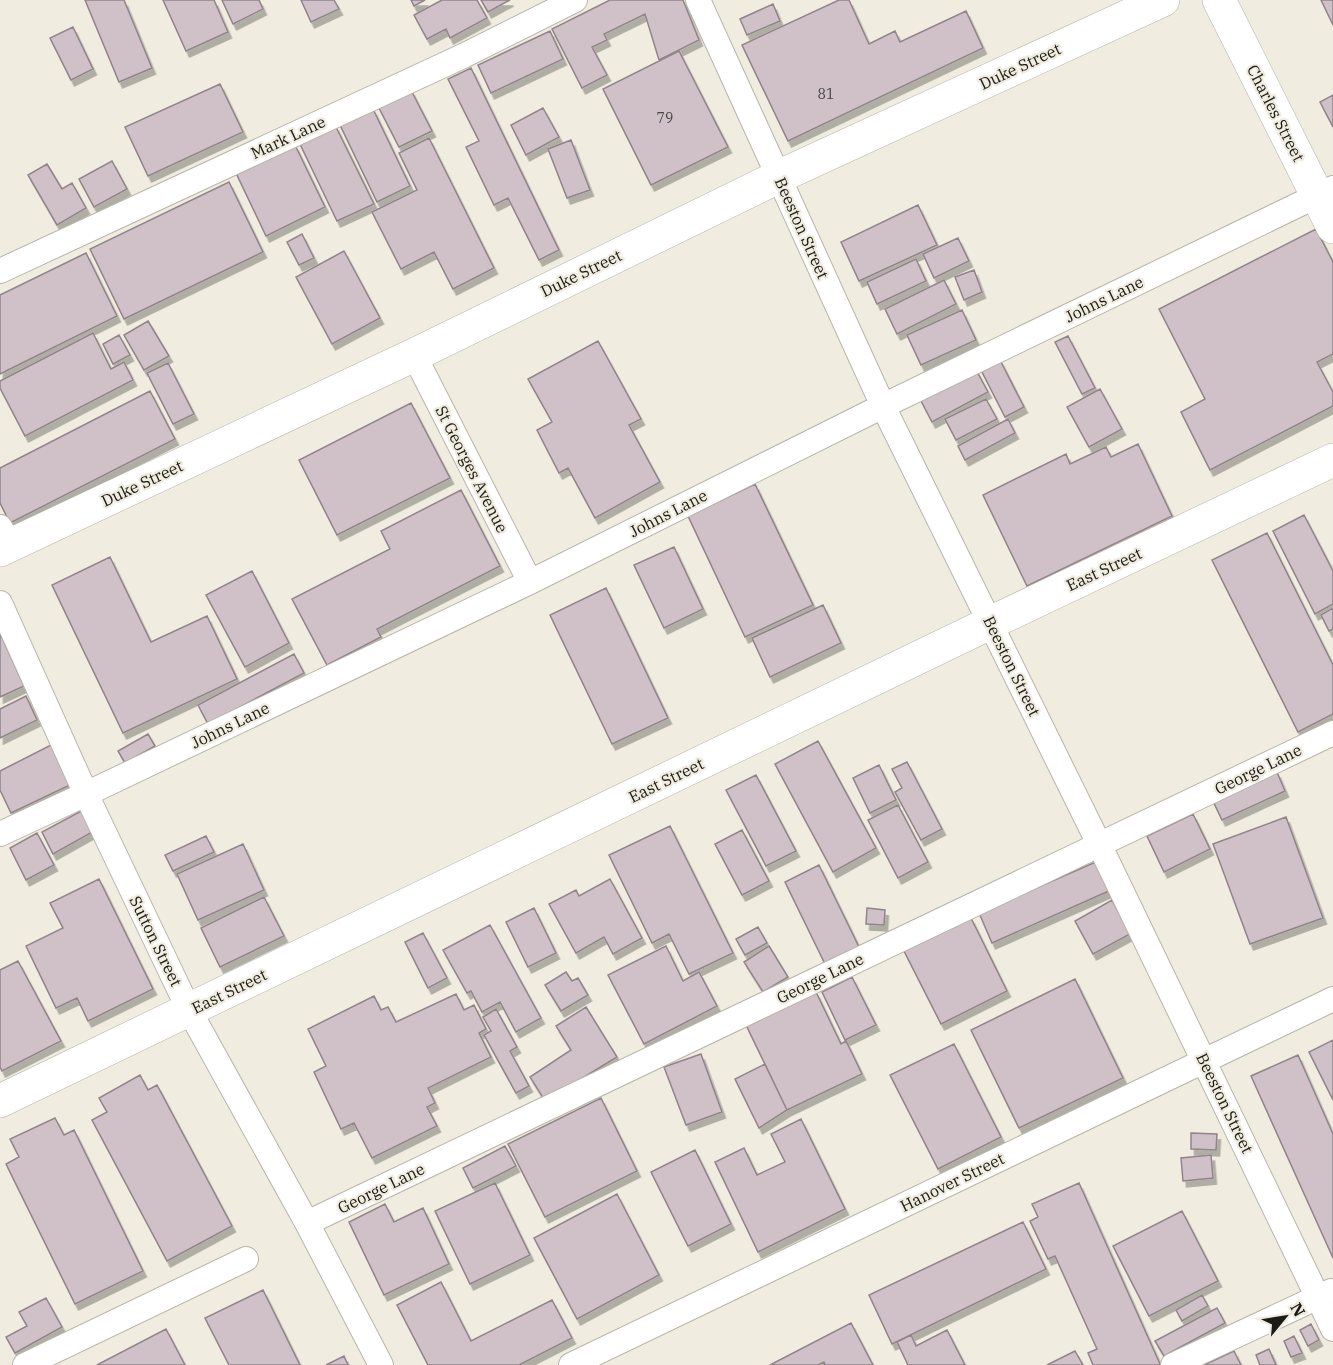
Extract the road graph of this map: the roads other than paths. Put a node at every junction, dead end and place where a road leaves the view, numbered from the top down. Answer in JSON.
{"nodes":[{"id":1,"x":575,"y":0,"type":"edge"},
{"id":2,"x":698,"y":0,"type":"edge"},
{"id":3,"x":1163,"y":0,"type":"edge"},
{"id":4,"x":1219,"y":0,"type":"edge"},
{"id":5,"x":778,"y":177,"type":"junction"},
{"id":6,"x":1325,"y":191,"type":"edge"},
{"id":7,"x":1333,"y":227,"type":"edge"},
{"id":8,"x":0,"y":271,"type":"edge"},
{"id":9,"x":414,"y":355,"type":"junction"},
{"id":10,"x":883,"y":406,"type":"junction"},
{"id":11,"x":1333,"y":460,"type":"edge"},
{"id":12,"x":4,"y":541,"type":"edge"},
{"id":13,"x":530,"y":582,"type":"junction"},
{"id":14,"x":0,"y":603,"type":"edge"},
{"id":15,"x":990,"y":623,"type":"junction"},
{"id":16,"x":1333,"y":733,"type":"edge"},
{"id":17,"x":86,"y":794,"type":"junction"},
{"id":18,"x":0,"y":834,"type":"edge"},
{"id":19,"x":1100,"y":844,"type":"junction"},
{"id":20,"x":1333,"y":999,"type":"edge"},
{"id":21,"x":189,"y":1010,"type":"junction"},
{"id":22,"x":1204,"y":1060,"type":"junction"},
{"id":23,"x":0,"y":1101,"type":"edge"},
{"id":24,"x":307,"y":1223,"type":"junction"},
{"id":25,"x":246,"y":1259,"type":"dead end"},
{"id":26,"x":1326,"y":1293,"type":"edge"},
{"id":27,"x":1333,"y":1329,"type":"edge"},
{"id":28,"x":25,"y":1365,"type":"edge"},
{"id":29,"x":381,"y":1365,"type":"edge"},
{"id":30,"x":571,"y":1365,"type":"edge"},
{"id":31,"x":1173,"y":1365,"type":"edge"}],
"edges":[{"from":1,"to":8,"type":"street","name":"Mark Lane"},
{"from":2,"to":5,"type":"street","name":"Beeston Street"},
{"from":3,"to":5,"type":"main road","name":"Duke Street"},
{"from":4,"to":6,"type":"main road","name":"Charles Street"},
{"from":5,"to":9,"type":"main road","name":"Duke Street"},
{"from":5,"to":10,"type":"street","name":"Beeston Street"},
{"from":6,"to":7,"type":"main road","name":"Charles Street"},
{"from":6,"to":10,"type":"street","name":"Johns Lane"},
{"from":9,"to":12,"type":"main road","name":"Duke Street"},
{"from":9,"to":13,"type":"street","name":"St Georges Avenue"},
{"from":10,"to":13,"type":"street","name":"Johns Lane"},
{"from":10,"to":15,"type":"street","name":"Beeston Street"},
{"from":11,"to":15,"type":"main road","name":"East Street"},
{"from":13,"to":17,"type":"street","name":"Johns Lane"},
{"from":14,"to":17,"type":"street","name":"Sutton Street"},
{"from":15,"to":19,"type":"street","name":"Beeston Street"},
{"from":15,"to":21,"type":"main road","name":"East Street"},
{"from":16,"to":19,"type":"street","name":"George Lane"},
{"from":17,"to":18,"type":"street","name":"Johns Lane"},
{"from":17,"to":21,"type":"street","name":"Sutton Street"},
{"from":19,"to":22,"type":"street","name":"Beeston Street"},
{"from":19,"to":24,"type":"street","name":"George Lane"},
{"from":20,"to":22,"type":"street","name":"Hanover Street"},
{"from":21,"to":23,"type":"main road","name":"East Street"},
{"from":21,"to":24,"type":"street","name":"Sutton Street"},
{"from":22,"to":26,"type":"street","name":"Beeston Street"},
{"from":22,"to":30,"type":"street","name":"Hanover Street"},
{"from":24,"to":29,"type":"street","name":"Sutton Street"},
{"from":25,"to":28,"type":"street"},
{"from":26,"to":27,"type":"street","name":"Beeston Street"},
{"from":26,"to":31,"type":"street"}]}
